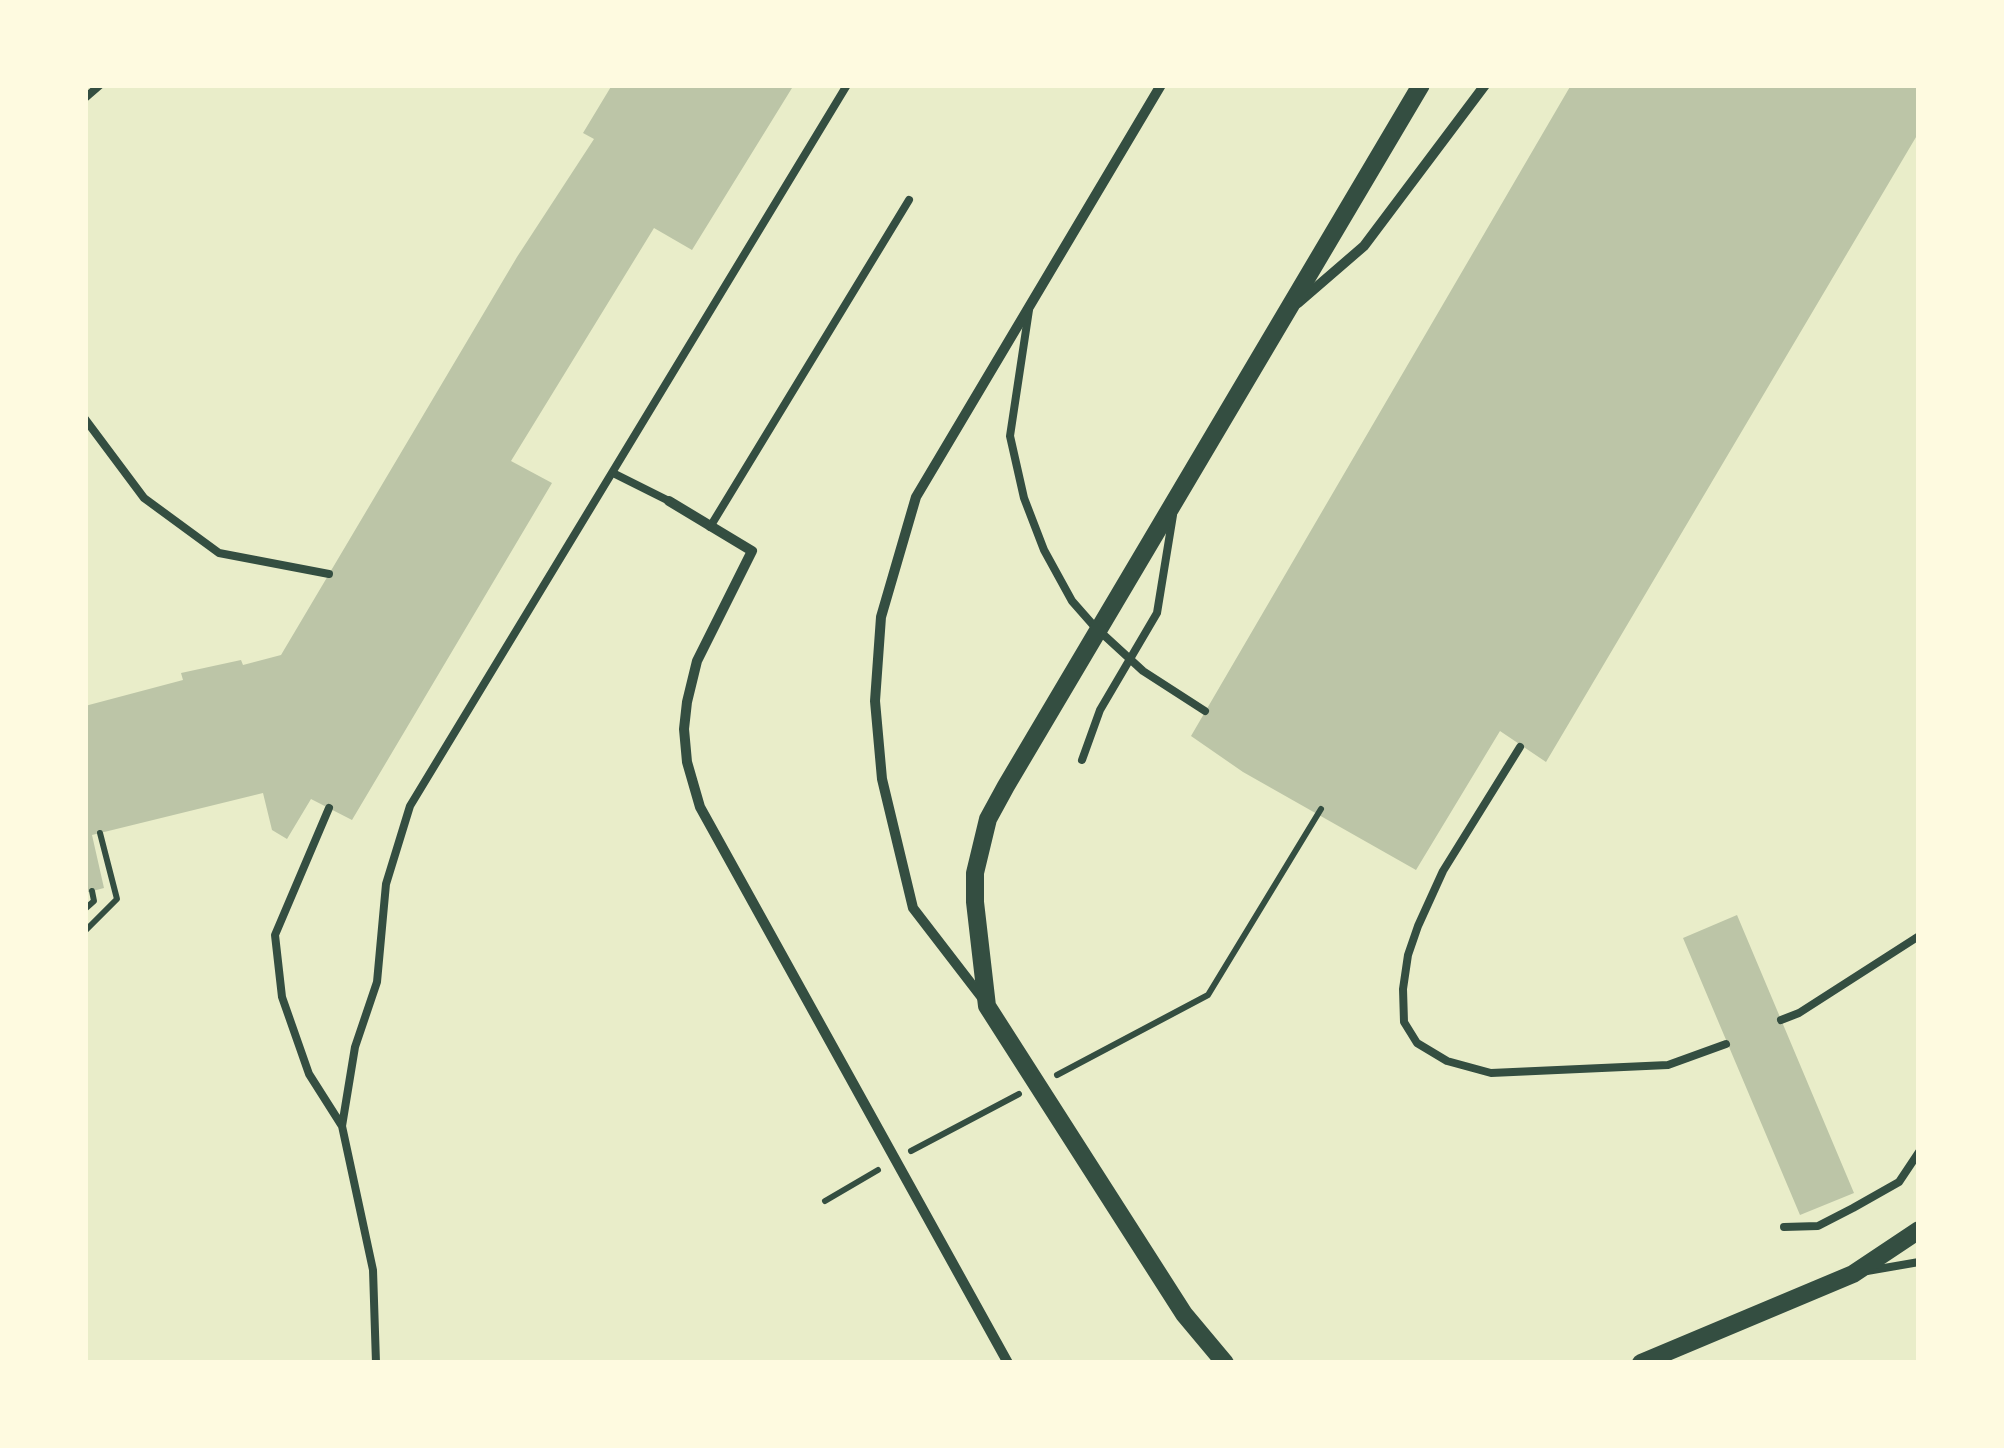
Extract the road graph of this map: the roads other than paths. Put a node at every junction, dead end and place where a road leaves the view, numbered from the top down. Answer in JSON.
{"nodes":[{"id":1,"x":100,"y":85,"type":"edge"},
{"id":2,"x":847,"y":85,"type":"edge"},
{"id":3,"x":1160,"y":85,"type":"edge"},
{"id":4,"x":1422,"y":85,"type":"edge"},
{"id":5,"x":1486,"y":85,"type":"edge"},
{"id":6,"x":85,"y":98,"type":"edge"},
{"id":7,"x":909,"y":200,"type":"dead end"},
{"id":8,"x":1029,"y":310,"type":"junction"},
{"id":9,"x":1286,"y":314,"type":"junction"},
{"id":10,"x":85,"y":419,"type":"edge"},
{"id":11,"x":613,"y":473,"type":"junction"},
{"id":12,"x":1176,"y":501,"type":"junction"},
{"id":13,"x":668,"y":502,"type":"joint"},
{"id":14,"x":710,"y":526,"type":"junction"},
{"id":15,"x":329,"y":574,"type":"dead end"},
{"id":16,"x":1205,"y":712,"type":"dead end"},
{"id":17,"x":1520,"y":747,"type":"dead end"},
{"id":18,"x":1082,"y":760,"type":"dead end"},
{"id":19,"x":329,"y":808,"type":"dead end"},
{"id":20,"x":1919,"y":936,"type":"edge"},
{"id":21,"x":987,"y":1006,"type":"junction"},
{"id":22,"x":1781,"y":1020,"type":"dead end"},
{"id":23,"x":1726,"y":1044,"type":"dead end"},
{"id":24,"x":342,"y":1126,"type":"junction"},
{"id":25,"x":1919,"y":1152,"type":"edge"},
{"id":26,"x":1784,"y":1228,"type":"dead end"},
{"id":27,"x":1919,"y":1230,"type":"edge"},
{"id":28,"x":1919,"y":1262,"type":"edge"},
{"id":29,"x":1853,"y":1274,"type":"junction"},
{"id":30,"x":376,"y":1363,"type":"edge"},
{"id":31,"x":1008,"y":1363,"type":"edge"},
{"id":32,"x":1226,"y":1363,"type":"edge"},
{"id":33,"x":1640,"y":1363,"type":"edge"}],
"edges":[{"from":1,"to":6,"type":"lane"},
{"from":2,"to":11,"type":"lane"},
{"from":3,"to":8,"type":"street"},
{"from":4,"to":9,"type":"street"},
{"from":5,"to":9,"type":"street"},
{"from":7,"to":14,"type":"lane"},
{"from":8,"to":16,"type":"lane"},
{"from":8,"to":21,"type":"street"},
{"from":9,"to":12,"type":"street"},
{"from":10,"to":15,"type":"lane"},
{"from":11,"to":13,"type":"lane"},
{"from":11,"to":24,"type":"lane"},
{"from":12,"to":18,"type":"lane"},
{"from":12,"to":21,"type":"street"},
{"from":13,"to":14,"type":"street"},
{"from":14,"to":31,"type":"street"},
{"from":17,"to":23,"type":"lane"},
{"from":19,"to":24,"type":"lane"},
{"from":20,"to":22,"type":"lane"},
{"from":21,"to":32,"type":"street"},
{"from":24,"to":30,"type":"lane"},
{"from":25,"to":26,"type":"lane"},
{"from":27,"to":29,"type":"street"},
{"from":28,"to":29,"type":"lane"},
{"from":29,"to":33,"type":"street"}]}
